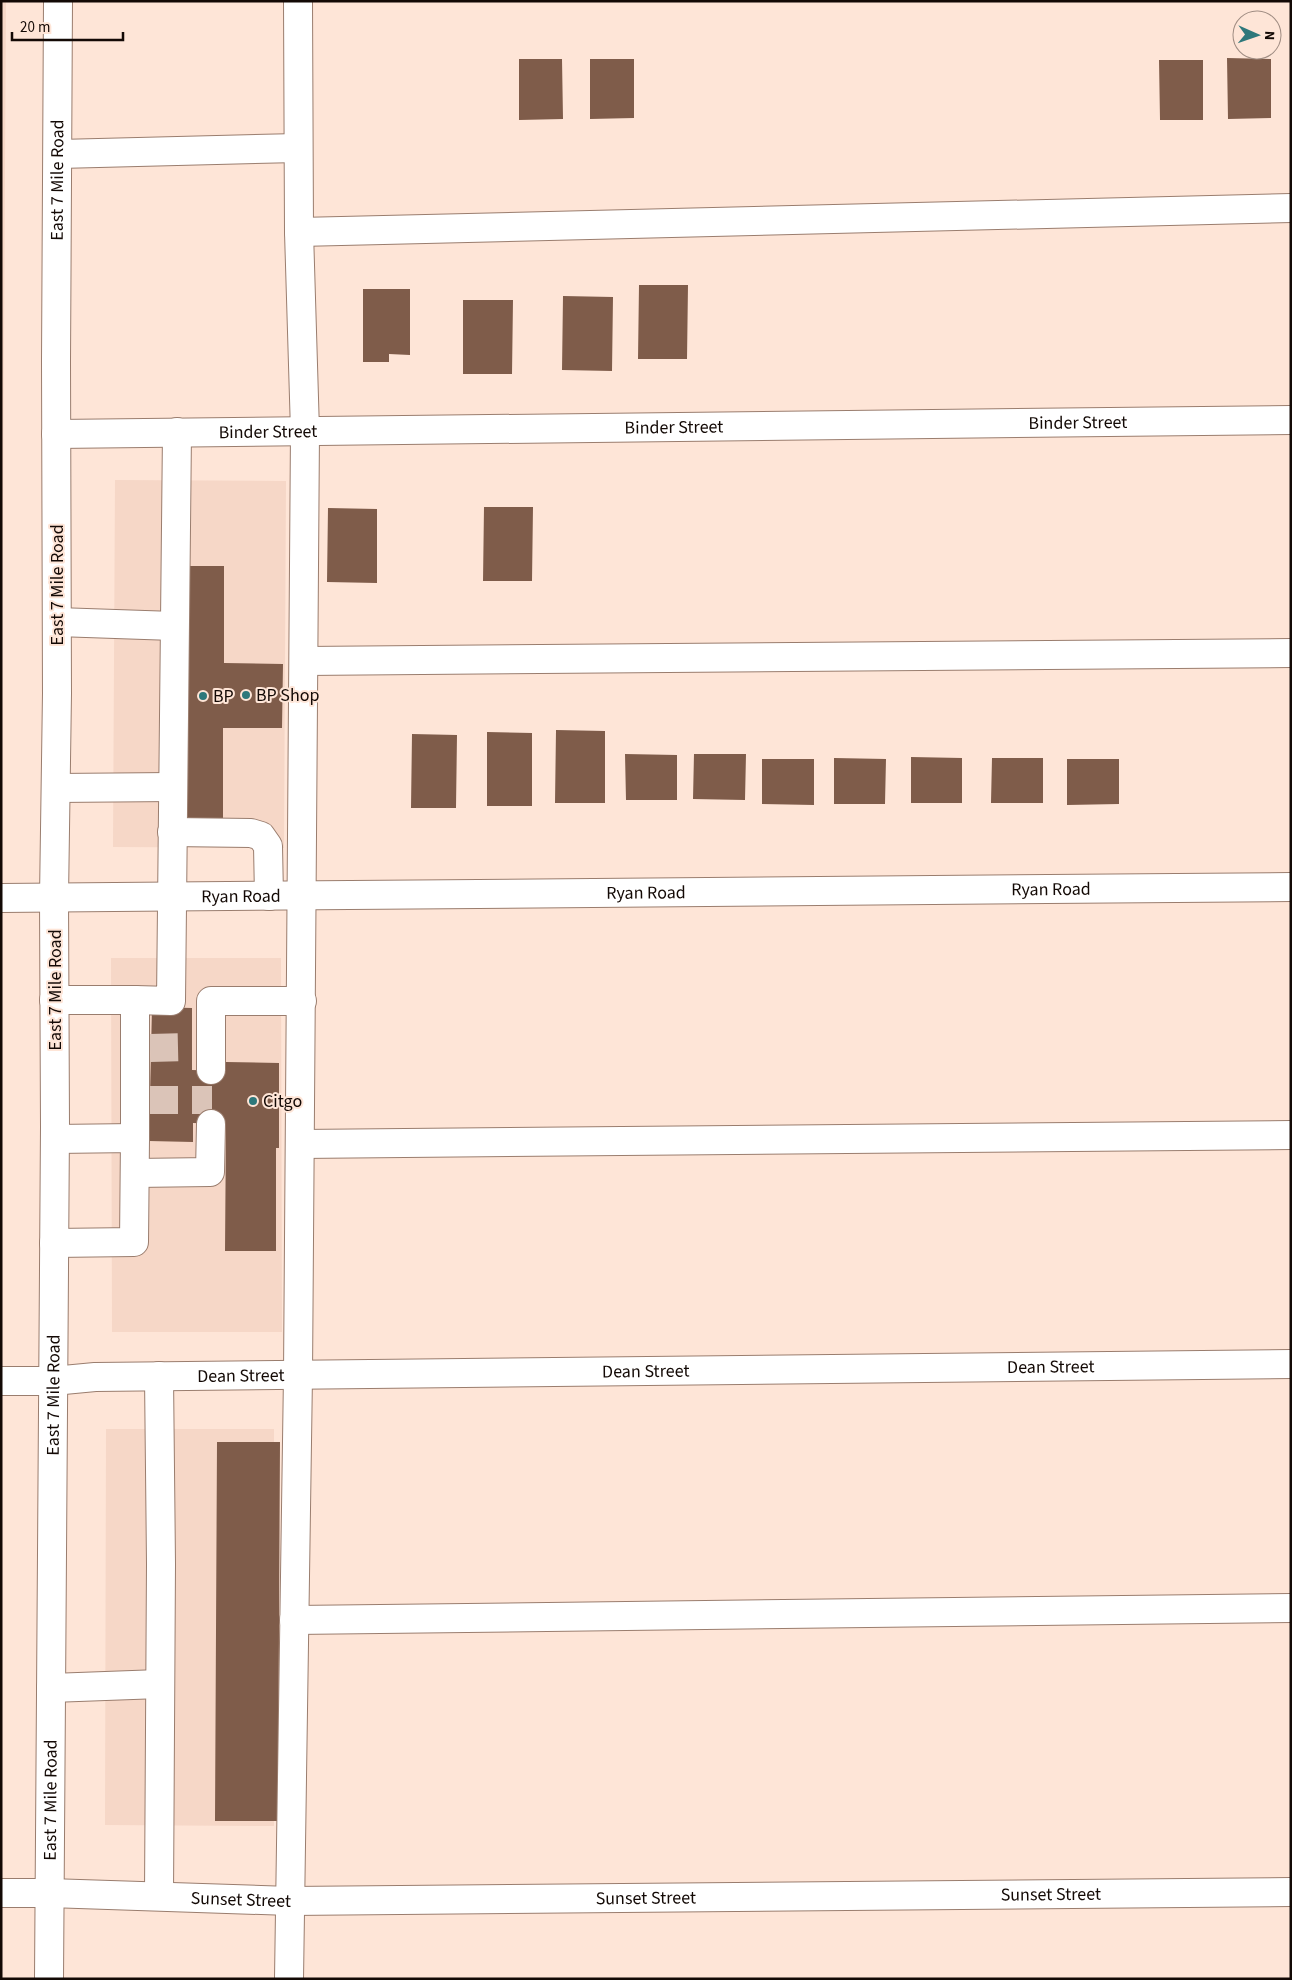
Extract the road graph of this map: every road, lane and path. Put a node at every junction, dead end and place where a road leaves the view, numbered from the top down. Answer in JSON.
{"nodes":[{"id":1,"x":58,"y":1,"type":"edge"},
{"id":2,"x":298,"y":1,"type":"edge"},
{"id":3,"x":298,"y":148,"type":"junction"},
{"id":4,"x":59,"y":154,"type":"junction"},
{"id":5,"x":1291,"y":208,"type":"edge"},
{"id":6,"x":299,"y":232,"type":"junction"},
{"id":7,"x":1291,"y":420,"type":"edge"},
{"id":8,"x":305,"y":431,"type":"junction"},
{"id":9,"x":177,"y":432,"type":"junction"},
{"id":10,"x":56,"y":434,"type":"junction"},
{"id":11,"x":57,"y":622,"type":"junction"},
{"id":12,"x":174,"y":626,"type":"junction"},
{"id":13,"x":1291,"y":653,"type":"edge"},
{"id":14,"x":304,"y":661,"type":"junction"},
{"id":15,"x":173,"y":787,"type":"junction"},
{"id":16,"x":56,"y":788,"type":"junction"},
{"id":17,"x":172,"y":832,"type":"junction"},
{"id":18,"x":1291,"y":886,"type":"edge"},
{"id":19,"x":269,"y":896,"type":"junction"},
{"id":20,"x":302,"y":896,"type":"junction"},
{"id":21,"x":172,"y":897,"type":"junction"},
{"id":22,"x":1,"y":898,"type":"edge"},
{"id":23,"x":54,"y":898,"type":"junction"},
{"id":24,"x":54,"y":1000,"type":"junction"},
{"id":25,"x":135,"y":1000,"type":"junction"},
{"id":26,"x":171,"y":1000,"type":"junction"},
{"id":27,"x":211,"y":1000,"type":"junction"},
{"id":28,"x":302,"y":1001,"type":"junction"},
{"id":29,"x":205,"y":1055,"type":"dead end"},
{"id":30,"x":211,"y":1124,"type":"dead end"},
{"id":31,"x":1291,"y":1134,"type":"edge"},
{"id":32,"x":135,"y":1138,"type":"junction"},
{"id":33,"x":55,"y":1139,"type":"junction"},
{"id":34,"x":300,"y":1144,"type":"junction"},
{"id":35,"x":135,"y":1173,"type":"junction"},
{"id":36,"x":54,"y":1244,"type":"junction"},
{"id":37,"x":1291,"y":1364,"type":"edge"},
{"id":38,"x":298,"y":1375,"type":"junction"},
{"id":39,"x":159,"y":1376,"type":"junction"},
{"id":40,"x":1,"y":1381,"type":"edge"},
{"id":41,"x":53,"y":1381,"type":"junction"},
{"id":42,"x":1291,"y":1608,"type":"edge"},
{"id":43,"x":294,"y":1620,"type":"junction"},
{"id":44,"x":160,"y":1684,"type":"junction"},
{"id":45,"x":51,"y":1688,"type":"junction"},
{"id":46,"x":1291,"y":1892,"type":"edge"},
{"id":47,"x":1,"y":1893,"type":"edge"},
{"id":48,"x":49,"y":1893,"type":"junction"},
{"id":49,"x":159,"y":1896,"type":"junction"},
{"id":50,"x":290,"y":1901,"type":"junction"},
{"id":51,"x":49,"y":1979,"type":"edge"},
{"id":52,"x":289,"y":1979,"type":"edge"}],
"edges":[{"from":1,"to":4,"type":"street","name":"East 7 Mile Road"},
{"from":2,"to":3,"type":"street"},
{"from":3,"to":4,"type":"street"},
{"from":3,"to":6,"type":"street"},
{"from":4,"to":10,"type":"street","name":"East 7 Mile Road"},
{"from":5,"to":6,"type":"street"},
{"from":6,"to":8,"type":"street"},
{"from":7,"to":8,"type":"street","name":"Binder Street"},
{"from":8,"to":9,"type":"street","name":"Binder Street"},
{"from":8,"to":14,"type":"street"},
{"from":9,"to":10,"type":"street","name":"Binder Street"},
{"from":9,"to":12,"type":"street"},
{"from":10,"to":11,"type":"street","name":"East 7 Mile Road"},
{"from":11,"to":12,"type":"street"},
{"from":11,"to":16,"type":"street","name":"East 7 Mile Road"},
{"from":12,"to":15,"type":"street"},
{"from":13,"to":14,"type":"street"},
{"from":14,"to":20,"type":"street"},
{"from":15,"to":16,"type":"street"},
{"from":15,"to":17,"type":"street"},
{"from":16,"to":23,"type":"street","name":"East 7 Mile Road"},
{"from":17,"to":19,"type":"street"},
{"from":17,"to":21,"type":"street"},
{"from":18,"to":20,"type":"street","name":"Ryan Road"},
{"from":19,"to":20,"type":"street","name":"Ryan Road"},
{"from":19,"to":21,"type":"street","name":"Ryan Road"},
{"from":20,"to":28,"type":"street"},
{"from":21,"to":23,"type":"street","name":"Ryan Road"},
{"from":21,"to":26,"type":"street"},
{"from":22,"to":23,"type":"street","name":"Ryan Road"},
{"from":23,"to":24,"type":"street","name":"East 7 Mile Road"},
{"from":24,"to":25,"type":"street"},
{"from":24,"to":33,"type":"street","name":"East 7 Mile Road"},
{"from":25,"to":26,"type":"street"},
{"from":25,"to":32,"type":"street"},
{"from":26,"to":27,"type":"street"},
{"from":27,"to":28,"type":"street"},
{"from":27,"to":29,"type":"street"},
{"from":28,"to":34,"type":"street"},
{"from":30,"to":35,"type":"street"},
{"from":31,"to":34,"type":"street"},
{"from":32,"to":33,"type":"street"},
{"from":32,"to":35,"type":"street"},
{"from":33,"to":36,"type":"street","name":"East 7 Mile Road"},
{"from":34,"to":38,"type":"street"},
{"from":35,"to":36,"type":"street"},
{"from":36,"to":41,"type":"street","name":"East 7 Mile Road"},
{"from":37,"to":38,"type":"street","name":"Dean Street"},
{"from":38,"to":39,"type":"street","name":"Dean Street"},
{"from":38,"to":43,"type":"street"},
{"from":39,"to":41,"type":"street","name":"Dean Street"},
{"from":39,"to":44,"type":"street"},
{"from":40,"to":41,"type":"street","name":"Dean Street"},
{"from":41,"to":45,"type":"street","name":"East 7 Mile Road"},
{"from":42,"to":43,"type":"street"},
{"from":43,"to":50,"type":"street"},
{"from":44,"to":45,"type":"street"},
{"from":44,"to":49,"type":"street"},
{"from":45,"to":48,"type":"street","name":"East 7 Mile Road"},
{"from":46,"to":50,"type":"street","name":"Sunset Street"},
{"from":47,"to":48,"type":"street","name":"Sunset Street"},
{"from":48,"to":49,"type":"street","name":"Sunset Street"},
{"from":48,"to":51,"type":"street","name":"East 7 Mile Road"},
{"from":49,"to":50,"type":"street","name":"Sunset Street"},
{"from":50,"to":52,"type":"street"}]}
